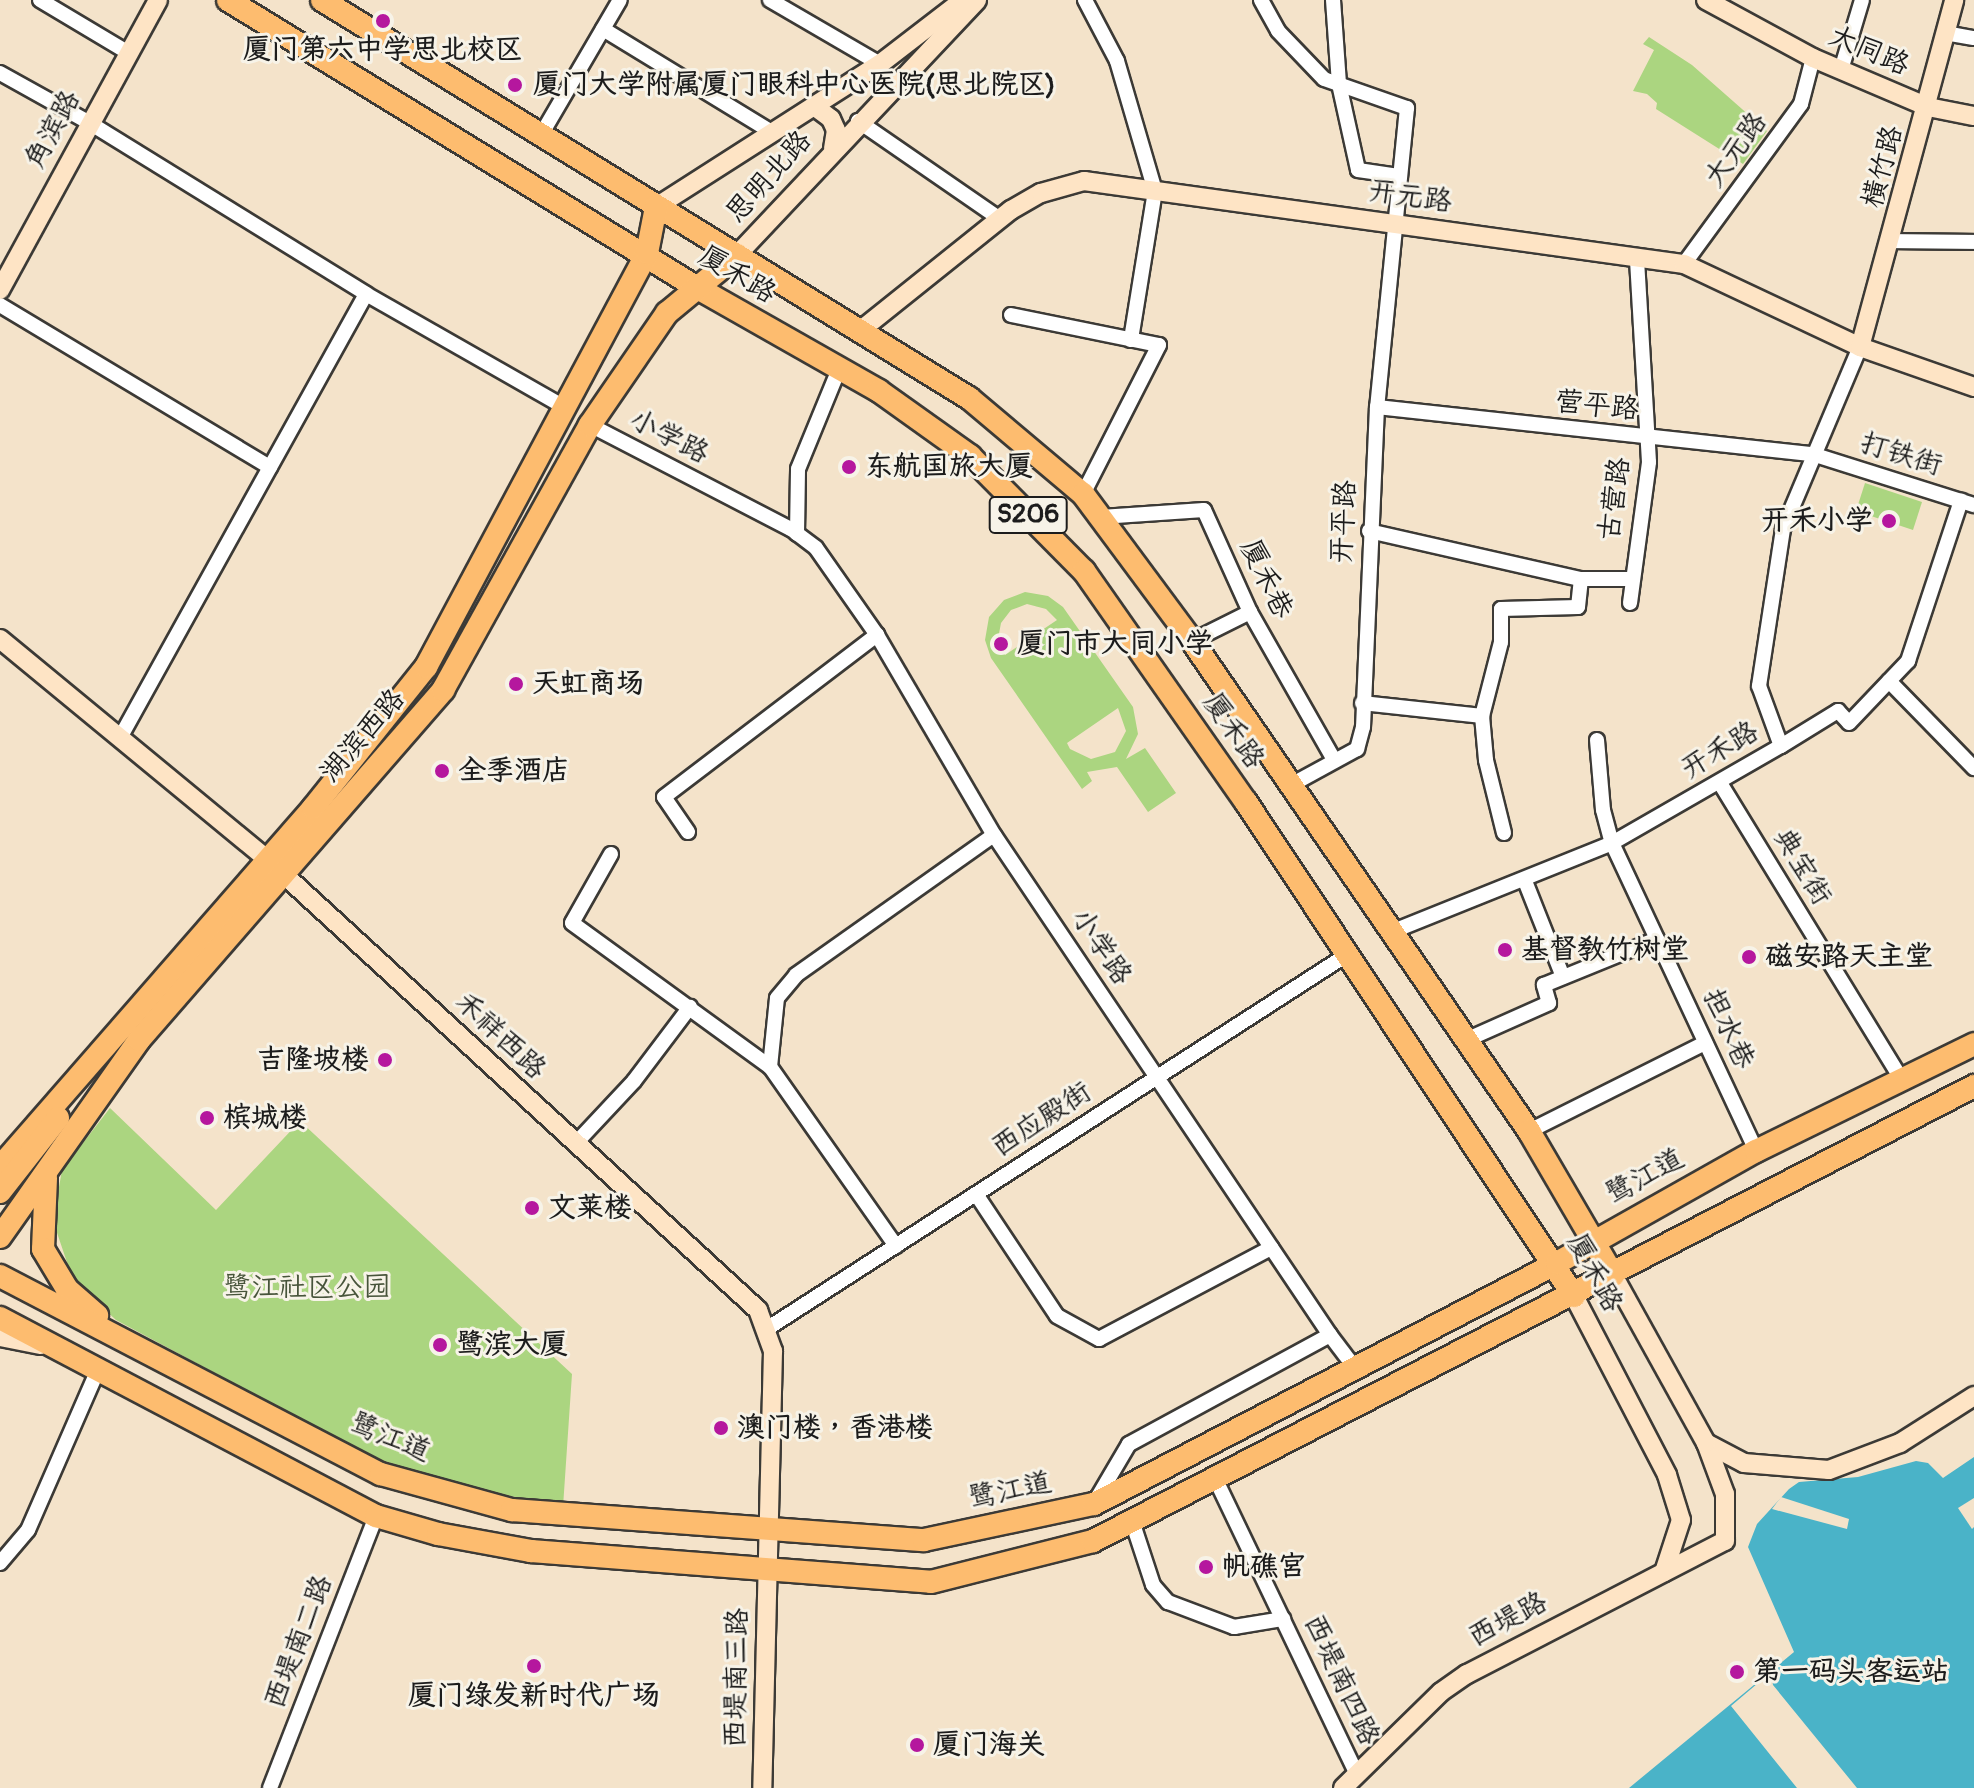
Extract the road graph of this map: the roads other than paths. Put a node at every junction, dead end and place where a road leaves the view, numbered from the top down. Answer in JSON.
{"nodes":[{"id":1,"x":40,"y":0,"type":"edge"},
{"id":2,"x":158,"y":0,"type":"edge"},
{"id":3,"x":228,"y":0,"type":"edge"},
{"id":4,"x":322,"y":0,"type":"edge"},
{"id":5,"x":620,"y":0,"type":"edge"},
{"id":6,"x":770,"y":0,"type":"edge"},
{"id":7,"x":963,"y":0,"type":"edge"},
{"id":8,"x":977,"y":0,"type":"edge"},
{"id":9,"x":1085,"y":0,"type":"edge"},
{"id":10,"x":1261,"y":0,"type":"edge"},
{"id":11,"x":1333,"y":0,"type":"edge"},
{"id":12,"x":1706,"y":0,"type":"edge"},
{"id":13,"x":1862,"y":0,"type":"edge"},
{"id":14,"x":1954,"y":0,"type":"edge"},
{"id":15,"x":603,"y":29,"type":"junction"},
{"id":16,"x":1945,"y":33,"type":"junction"},
{"id":17,"x":1974,"y":38,"type":"edge"},
{"id":18,"x":127,"y":52,"type":"junction"},
{"id":19,"x":1813,"y":58,"type":"junction"},
{"id":20,"x":880,"y":64,"type":"junction"},
{"id":21,"x":1841,"y":70,"type":"junction"},
{"id":22,"x":0,"y":73,"type":"edge"},
{"id":23,"x":1339,"y":84,"type":"junction"},
{"id":24,"x":814,"y":106,"type":"junction"},
{"id":25,"x":1928,"y":107,"type":"junction"},
{"id":26,"x":1974,"y":116,"type":"edge"},
{"id":27,"x":858,"y":121,"type":"junction"},
{"id":28,"x":88,"y":122,"type":"junction"},
{"id":29,"x":772,"y":132,"type":"junction"},
{"id":30,"x":541,"y":135,"type":"junction"},
{"id":31,"x":833,"y":149,"type":"junction"},
{"id":32,"x":1399,"y":176,"type":"junction"},
{"id":33,"x":1155,"y":191,"type":"junction"},
{"id":34,"x":656,"y":207,"type":"junction"},
{"id":35,"x":1000,"y":219,"type":"junction"},
{"id":36,"x":1394,"y":223,"type":"junction"},
{"id":37,"x":1892,"y":241,"type":"junction"},
{"id":38,"x":1974,"y":242,"type":"edge"},
{"id":39,"x":647,"y":253,"type":"junction"},
{"id":40,"x":737,"y":255,"type":"junction"},
{"id":41,"x":1637,"y":257,"type":"junction"},
{"id":42,"x":1684,"y":264,"type":"junction"},
{"id":43,"x":696,"y":287,"type":"junction"},
{"id":44,"x":0,"y":290,"type":"edge"},
{"id":45,"x":366,"y":294,"type":"junction"},
{"id":46,"x":0,"y":305,"type":"edge"},
{"id":47,"x":1011,"y":315,"type":"dead end"},
{"id":48,"x":861,"y":330,"type":"junction"},
{"id":49,"x":1131,"y":340,"type":"junction"},
{"id":50,"x":1860,"y":347,"type":"junction"},
{"id":51,"x":839,"y":369,"type":"junction"},
{"id":52,"x":1974,"y":387,"type":"edge"},
{"id":53,"x":1377,"y":407,"type":"junction"},
{"id":54,"x":568,"y":409,"type":"junction"},
{"id":55,"x":590,"y":425,"type":"junction"},
{"id":56,"x":1647,"y":438,"type":"junction"},
{"id":57,"x":1812,"y":454,"type":"junction"},
{"id":58,"x":270,"y":467,"type":"junction"},
{"id":59,"x":1083,"y":494,"type":"junction"},
{"id":60,"x":1968,"y":503,"type":"edge"},
{"id":61,"x":1101,"y":517,"type":"junction"},
{"id":62,"x":1369,"y":531,"type":"junction"},
{"id":63,"x":797,"y":534,"type":"junction"},
{"id":64,"x":1581,"y":579,"type":"junction"},
{"id":65,"x":1630,"y":579,"type":"junction"},
{"id":66,"x":1630,"y":603,"type":"dead end"},
{"id":67,"x":1250,"y":612,"type":"junction"},
{"id":68,"x":877,"y":635,"type":"junction"},
{"id":69,"x":0,"y":639,"type":"edge"},
{"id":70,"x":1192,"y":641,"type":"junction"},
{"id":71,"x":1889,"y":681,"type":"junction"},
{"id":72,"x":1362,"y":703,"type":"junction"},
{"id":73,"x":1482,"y":716,"type":"junction"},
{"id":74,"x":121,"y":736,"type":"junction"},
{"id":75,"x":1597,"y":740,"type":"dead end"},
{"id":76,"x":1781,"y":746,"type":"junction"},
{"id":77,"x":1334,"y":760,"type":"junction"},
{"id":78,"x":1974,"y":768,"type":"edge"},
{"id":79,"x":1720,"y":783,"type":"junction"},
{"id":80,"x":1291,"y":785,"type":"junction"},
{"id":81,"x":688,"y":832,"type":"dead end"},
{"id":82,"x":1504,"y":833,"type":"dead end"},
{"id":83,"x":994,"y":835,"type":"junction"},
{"id":84,"x":1612,"y":843,"type":"junction"},
{"id":85,"x":611,"y":854,"type":"dead end"},
{"id":86,"x":275,"y":867,"type":"junction"},
{"id":87,"x":1525,"y":881,"type":"junction"},
{"id":88,"x":1391,"y":932,"type":"junction"},
{"id":89,"x":1657,"y":939,"type":"junction"},
{"id":90,"x":1348,"y":954,"type":"junction"},
{"id":91,"x":1563,"y":977,"type":"junction"},
{"id":92,"x":690,"y":1007,"type":"junction"},
{"id":93,"x":1466,"y":1040,"type":"junction"},
{"id":94,"x":1705,"y":1043,"type":"junction"},
{"id":95,"x":1974,"y":1044,"type":"edge"},
{"id":96,"x":770,"y":1067,"type":"junction"},
{"id":97,"x":83,"y":1070,"type":"junction"},
{"id":98,"x":1157,"y":1077,"type":"junction"},
{"id":99,"x":1902,"y":1080,"type":"junction"},
{"id":100,"x":1974,"y":1086,"type":"edge"},
{"id":101,"x":1529,"y":1131,"type":"junction"},
{"id":102,"x":27,"y":1135,"type":"junction"},
{"id":103,"x":576,"y":1143,"type":"junction"},
{"id":104,"x":1756,"y":1151,"type":"junction"},
{"id":105,"x":0,"y":1158,"type":"edge"},
{"id":106,"x":0,"y":1167,"type":"edge"},
{"id":107,"x":46,"y":1174,"type":"junction"},
{"id":108,"x":0,"y":1192,"type":"edge"},
{"id":109,"x":976,"y":1194,"type":"junction"},
{"id":110,"x":0,"y":1237,"type":"edge"},
{"id":111,"x":1592,"y":1241,"type":"junction"},
{"id":112,"x":896,"y":1246,"type":"junction"},
{"id":113,"x":1271,"y":1248,"type":"junction"},
{"id":114,"x":1557,"y":1263,"type":"junction"},
{"id":115,"x":1613,"y":1275,"type":"junction"},
{"id":116,"x":0,"y":1276,"type":"edge"},
{"id":117,"x":1574,"y":1296,"type":"junction"},
{"id":118,"x":0,"y":1318,"type":"edge"},
{"id":119,"x":765,"y":1330,"type":"junction"},
{"id":120,"x":115,"y":1332,"type":"junction"},
{"id":121,"x":1330,"y":1335,"type":"junction"},
{"id":122,"x":0,"y":1337,"type":"edge"},
{"id":123,"x":57,"y":1348,"type":"junction"},
{"id":124,"x":1355,"y":1368,"type":"junction"},
{"id":125,"x":98,"y":1370,"type":"junction"},
{"id":126,"x":1974,"y":1396,"type":"edge"},
{"id":127,"x":1706,"y":1443,"type":"junction"},
{"id":128,"x":1215,"y":1478,"type":"junction"},
{"id":129,"x":1094,"y":1504,"type":"junction"},
{"id":130,"x":376,"y":1516,"type":"junction"},
{"id":131,"x":1132,"y":1521,"type":"junction"},
{"id":132,"x":769,"y":1529,"type":"junction"},
{"id":133,"x":1725,"y":1541,"type":"joint"},
{"id":134,"x":0,"y":1563,"type":"edge"},
{"id":135,"x":768,"y":1569,"type":"junction"},
{"id":136,"x":1664,"y":1572,"type":"junction"},
{"id":137,"x":1283,"y":1619,"type":"junction"},
{"id":138,"x":1357,"y":1774,"type":"junction"},
{"id":139,"x":270,"y":1788,"type":"edge"},
{"id":140,"x":762,"y":1788,"type":"edge"},
{"id":141,"x":1343,"y":1788,"type":"edge"}],
"edges":[{"from":1,"to":18,"type":"street"},
{"from":2,"to":18,"type":"street","name":"角滨路"},
{"from":3,"to":39,"type":"main road","name":"厦禾路","number":"S206"},
{"from":4,"to":30,"type":"main road","name":"厦禾路","number":"S206"},
{"from":5,"to":15,"type":"street"},
{"from":6,"to":20,"type":"street"},
{"from":7,"to":20,"type":"street","name":"思明北路"},
{"from":8,"to":27,"type":"street","name":"思明北路"},
{"from":9,"to":33,"type":"street"},
{"from":10,"to":23,"type":"street"},
{"from":11,"to":23,"type":"street"},
{"from":12,"to":19,"type":"street","name":"大同路"},
{"from":13,"to":21,"type":"street"},
{"from":14,"to":16,"type":"street","name":"横竹路"},
{"from":15,"to":29,"type":"street"},
{"from":15,"to":30,"type":"street"},
{"from":16,"to":17,"type":"street"},
{"from":16,"to":25,"type":"street","name":"横竹路"},
{"from":18,"to":28,"type":"street","name":"角滨路"},
{"from":19,"to":21,"type":"street","name":"大同路"},
{"from":19,"to":42,"type":"street","name":"大元路"},
{"from":20,"to":24,"type":"street","name":"思明北路"},
{"from":21,"to":25,"type":"street","name":"大同路"},
{"from":22,"to":28,"type":"street"},
{"from":23,"to":32,"type":"street"},
{"from":23,"to":32,"type":"street","name":"开平路"},
{"from":24,"to":29,"type":"street","name":"思明北路"},
{"from":24,"to":31,"type":"street"},
{"from":25,"to":26,"type":"street","name":"大同路"},
{"from":25,"to":37,"type":"street","name":"横竹路"},
{"from":27,"to":31,"type":"street","name":"思明北路"},
{"from":27,"to":35,"type":"street"},
{"from":28,"to":44,"type":"street","name":"角滨路"},
{"from":28,"to":45,"type":"street"},
{"from":29,"to":34,"type":"street","name":"思明北路"},
{"from":30,"to":34,"type":"main road","name":"厦禾路","number":"S206"},
{"from":31,"to":40,"type":"street","name":"思明北路"},
{"from":32,"to":36,"type":"street","name":"开平路"},
{"from":33,"to":35,"type":"street","name":"开元路"},
{"from":33,"to":36,"type":"street","name":"开元路"},
{"from":33,"to":49,"type":"street"},
{"from":34,"to":39,"type":"main road","name":"湖滨西路"},
{"from":34,"to":40,"type":"main road","name":"厦禾路","number":"S206"},
{"from":35,"to":48,"type":"street","name":"开元路"},
{"from":36,"to":41,"type":"street","name":"开元路"},
{"from":36,"to":53,"type":"street","name":"开平路"},
{"from":37,"to":38,"type":"street"},
{"from":37,"to":50,"type":"street","name":"横竹路"},
{"from":39,"to":43,"type":"main road","name":"厦禾路","number":"S206"},
{"from":39,"to":54,"type":"main road","name":"湖滨西路"},
{"from":40,"to":43,"type":"main road","name":"湖滨西路"},
{"from":40,"to":48,"type":"main road","name":"厦禾路","number":"S206"},
{"from":41,"to":42,"type":"street","name":"开元路"},
{"from":41,"to":56,"type":"street","name":"古营路"},
{"from":42,"to":50,"type":"street","name":"开元路"},
{"from":43,"to":51,"type":"main road","name":"厦禾路","number":"S206"},
{"from":43,"to":55,"type":"main road","name":"湖滨西路"},
{"from":45,"to":54,"type":"street"},
{"from":45,"to":58,"type":"street"},
{"from":46,"to":58,"type":"street"},
{"from":47,"to":49,"type":"street"},
{"from":48,"to":59,"type":"main road","name":"厦禾路","number":"S206"},
{"from":49,"to":59,"type":"street"},
{"from":50,"to":52,"type":"street","name":"开元路"},
{"from":50,"to":57,"type":"street","name":"开禾路"},
{"from":51,"to":63,"type":"street"},
{"from":51,"to":90,"type":"main road","name":"厦禾路","number":"S206"},
{"from":53,"to":56,"type":"street","name":"营平路"},
{"from":53,"to":62,"type":"street","name":"开平路"},
{"from":54,"to":86,"type":"main road","name":"湖滨西路"},
{"from":55,"to":63,"type":"street","name":"小学路"},
{"from":55,"to":86,"type":"main road","name":"湖滨西路"},
{"from":56,"to":57,"type":"street","name":"营平路"},
{"from":56,"to":65,"type":"street","name":"古营路"},
{"from":57,"to":60,"type":"street","name":"打铁街"},
{"from":57,"to":76,"type":"street","name":"开禾路"},
{"from":58,"to":74,"type":"street"},
{"from":59,"to":61,"type":"main road","name":"厦禾路","number":"S206"},
{"from":60,"to":71,"type":"street"},
{"from":61,"to":67,"type":"street","name":"厦禾巷"},
{"from":61,"to":70,"type":"main road","name":"厦禾路","number":"S206"},
{"from":62,"to":64,"type":"street"},
{"from":62,"to":72,"type":"street","name":"开平路"},
{"from":63,"to":68,"type":"street","name":"小学路"},
{"from":64,"to":65,"type":"street"},
{"from":64,"to":73,"type":"street"},
{"from":65,"to":66,"type":"street","name":"古营路"},
{"from":67,"to":70,"type":"street"},
{"from":67,"to":77,"type":"street","name":"厦禾巷"},
{"from":68,"to":81,"type":"street"},
{"from":68,"to":83,"type":"street","name":"小学路"},
{"from":69,"to":74,"type":"street","name":"禾祥西路"},
{"from":70,"to":80,"type":"main road","name":"厦禾路","number":"S206"},
{"from":71,"to":76,"type":"street"},
{"from":71,"to":78,"type":"street"},
{"from":72,"to":73,"type":"street"},
{"from":72,"to":77,"type":"street","name":"开平路"},
{"from":73,"to":82,"type":"street"},
{"from":74,"to":86,"type":"street","name":"禾祥西路"},
{"from":75,"to":84,"type":"street","name":"担水巷"},
{"from":76,"to":79,"type":"street","name":"开禾路"},
{"from":77,"to":80,"type":"street","name":"开平路"},
{"from":79,"to":84,"type":"street","name":"开禾路"},
{"from":79,"to":99,"type":"street","name":"典宝街"},
{"from":80,"to":88,"type":"main road","name":"厦禾路","number":"S206"},
{"from":83,"to":96,"type":"street"},
{"from":83,"to":98,"type":"street","name":"小学路"},
{"from":84,"to":87,"type":"street","name":"开禾路"},
{"from":84,"to":89,"type":"street","name":"担水巷"},
{"from":85,"to":92,"type":"street"},
{"from":86,"to":97,"type":"main road","name":"湖滨西路"},
{"from":86,"to":103,"type":"street","name":"禾祥西路"},
{"from":86,"to":107,"type":"main road","name":"湖滨西路"},
{"from":87,"to":88,"type":"street","name":"开禾路"},
{"from":87,"to":91,"type":"street"},
{"from":88,"to":93,"type":"main road","name":"厦禾路","number":"S206"},
{"from":89,"to":91,"type":"street"},
{"from":89,"to":94,"type":"street","name":"担水巷"},
{"from":90,"to":98,"type":"street","name":"西应殿街"},
{"from":90,"to":114,"type":"main road","name":"厦禾路","number":"S206"},
{"from":91,"to":93,"type":"street"},
{"from":92,"to":96,"type":"street"},
{"from":92,"to":103,"type":"street"},
{"from":93,"to":101,"type":"main road","name":"厦禾路","number":"S206"},
{"from":94,"to":101,"type":"street"},
{"from":94,"to":104,"type":"street","name":"担水巷"},
{"from":95,"to":99,"type":"main road","name":"鹭江道"},
{"from":96,"to":112,"type":"street"},
{"from":97,"to":102,"type":"main road","name":"湖滨西路"},
{"from":97,"to":108,"type":"main road"},
{"from":98,"to":109,"type":"street","name":"西应殿街"},
{"from":98,"to":113,"type":"street","name":"小学路"},
{"from":99,"to":104,"type":"main road","name":"鹭江道"},
{"from":100,"to":115,"type":"main road"},
{"from":101,"to":111,"type":"main road","name":"厦禾路","number":"S206"},
{"from":102,"to":105,"type":"main road"},
{"from":102,"to":106,"type":"main road","name":"湖滨西路"},
{"from":103,"to":119,"type":"street","name":"禾祥西路"},
{"from":104,"to":111,"type":"main road","name":"鹭江道"},
{"from":107,"to":110,"type":"main road","name":"湖滨西路"},
{"from":107,"to":120,"type":"main road"},
{"from":109,"to":112,"type":"street","name":"西应殿街"},
{"from":109,"to":113,"type":"street"},
{"from":111,"to":114,"type":"main road","name":"鹭江道"},
{"from":111,"to":115,"type":"main road","name":"厦禾路","number":"S206"},
{"from":112,"to":119,"type":"street","name":"西应殿街"},
{"from":113,"to":121,"type":"street","name":"小学路"},
{"from":114,"to":117,"type":"main road","name":"厦禾路","number":"S206"},
{"from":114,"to":124,"type":"main road","name":"鹭江道"},
{"from":115,"to":117,"type":"main road"},
{"from":115,"to":127,"type":"street","name":"厦禾路","number":"S206"},
{"from":116,"to":120,"type":"main road","name":"鹭江道"},
{"from":117,"to":128,"type":"main road"},
{"from":117,"to":136,"type":"street","name":"厦禾路","number":"S206"},
{"from":118,"to":123,"type":"main road"},
{"from":119,"to":132,"type":"street","name":"禾祥西路"},
{"from":120,"to":132,"type":"main road","name":"鹭江道"},
{"from":121,"to":124,"type":"street","name":"小学路"},
{"from":121,"to":129,"type":"street"},
{"from":122,"to":123,"type":"street"},
{"from":123,"to":125,"type":"main road"},
{"from":124,"to":129,"type":"main road","name":"鹭江道"},
{"from":125,"to":130,"type":"main road"},
{"from":125,"to":134,"type":"street"},
{"from":126,"to":127,"type":"street"},
{"from":127,"to":133,"type":"street","name":"厦禾路","number":"S206"},
{"from":128,"to":131,"type":"main road"},
{"from":128,"to":137,"type":"street","name":"西堤南四路"},
{"from":129,"to":132,"type":"main road","name":"鹭江道"},
{"from":130,"to":135,"type":"main road"},
{"from":130,"to":139,"type":"street","name":"西堤南二路"},
{"from":131,"to":135,"type":"main road"},
{"from":131,"to":137,"type":"street"},
{"from":132,"to":135,"type":"street","name":"禾祥西路"},
{"from":133,"to":136,"type":"street","name":"西堤路"},
{"from":135,"to":140,"type":"street","name":"西堤南三路"},
{"from":136,"to":138,"type":"street","name":"西堤路"},
{"from":137,"to":138,"type":"street","name":"西堤南四路"},
{"from":138,"to":141,"type":"street","name":"西堤路"}]}
